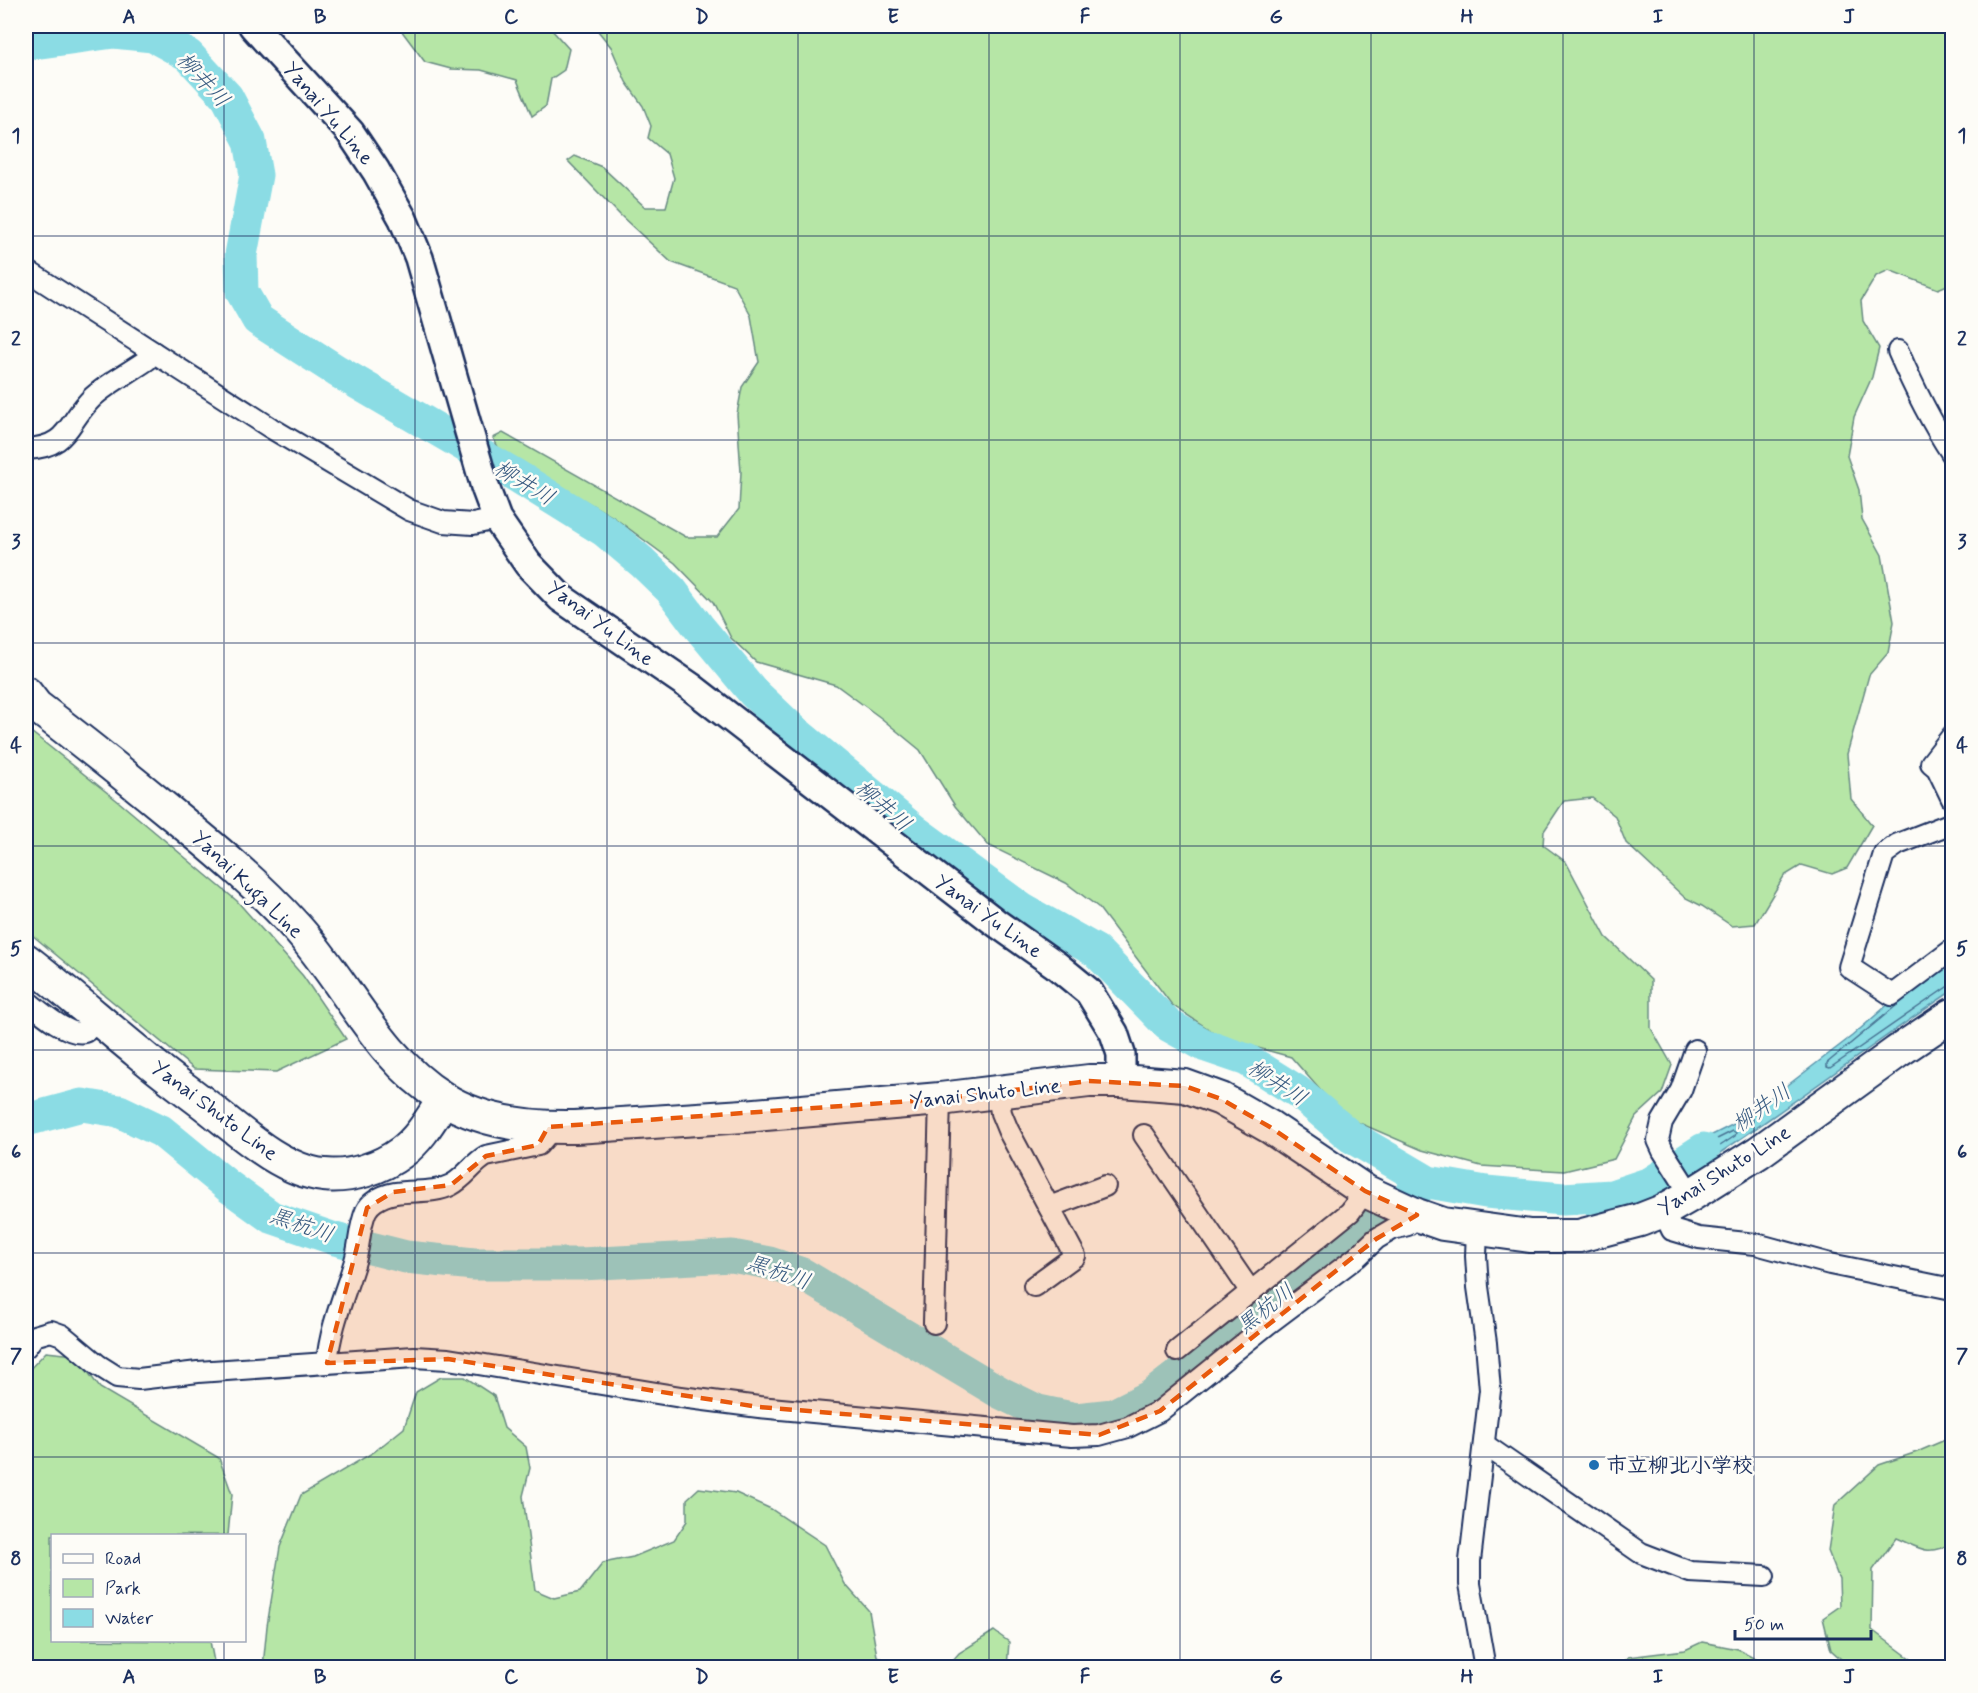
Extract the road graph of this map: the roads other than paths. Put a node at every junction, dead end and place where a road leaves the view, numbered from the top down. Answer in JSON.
{"nodes":[{"id":1,"x":253,"y":26,"type":"edge"},
{"id":2,"x":26,"y":270,"type":"edge"},
{"id":3,"x":1898,"y":351,"type":"dead end"},
{"id":4,"x":153,"y":352,"type":"junction"},
{"id":5,"x":26,"y":449,"type":"edge"},
{"id":6,"x":1953,"y":454,"type":"edge"},
{"id":7,"x":497,"y":519,"type":"junction"},
{"id":8,"x":26,"y":693,"type":"edge"},
{"id":9,"x":1953,"y":736,"type":"edge"},
{"id":10,"x":1953,"y":799,"type":"edge"},
{"id":11,"x":1953,"y":823,"type":"edge"},
{"id":12,"x":1953,"y":950,"type":"edge"},
{"id":13,"x":26,"y":960,"type":"edge"},
{"id":14,"x":26,"y":1000,"type":"edge"},
{"id":15,"x":1953,"y":1015,"type":"edge"},
{"id":16,"x":96,"y":1017,"type":"junction"},
{"id":17,"x":1695,"y":1050,"type":"dead end"},
{"id":18,"x":1121,"y":1081,"type":"junction"},
{"id":19,"x":998,"y":1092,"type":"junction"},
{"id":20,"x":444,"y":1099,"type":"junction"},
{"id":21,"x":940,"y":1099,"type":"junction"},
{"id":22,"x":548,"y":1127,"type":"junction"},
{"id":23,"x":1144,"y":1135,"type":"dead end"},
{"id":24,"x":1105,"y":1186,"type":"dead end"},
{"id":25,"x":1688,"y":1190,"type":"junction"},
{"id":26,"x":1372,"y":1195,"type":"junction"},
{"id":27,"x":1049,"y":1207,"type":"junction"},
{"id":28,"x":1663,"y":1211,"type":"junction"},
{"id":29,"x":1415,"y":1214,"type":"junction"},
{"id":30,"x":1477,"y":1229,"type":"junction"},
{"id":31,"x":1034,"y":1286,"type":"dead end"},
{"id":32,"x":1953,"y":1289,"type":"edge"},
{"id":33,"x":1251,"y":1292,"type":"junction"},
{"id":34,"x":934,"y":1323,"type":"dead end"},
{"id":35,"x":26,"y":1347,"type":"edge"},
{"id":36,"x":1178,"y":1351,"type":"dead end"},
{"id":37,"x":327,"y":1363,"type":"junction"},
{"id":38,"x":1485,"y":1444,"type":"junction"},
{"id":39,"x":1764,"y":1576,"type":"dead end"},
{"id":40,"x":1485,"y":1668,"type":"edge"}],
"edges":[{"from":1,"to":7,"type":"main road","name":"Yanai Yu Line"},
{"from":2,"to":4,"type":"street"},
{"from":3,"to":6,"type":"street"},
{"from":4,"to":5,"type":"street"},
{"from":4,"to":7,"type":"street"},
{"from":7,"to":18,"type":"main road","name":"Yanai Yu Line"},
{"from":8,"to":20,"type":"main road","name":"Yanai Kuga Line"},
{"from":9,"to":10,"type":"street"},
{"from":11,"to":12,"type":"street"},
{"from":13,"to":16,"type":"main road","name":"Yanai Shuto Line"},
{"from":14,"to":16,"type":"street"},
{"from":15,"to":25,"type":"main road","name":"Yanai Shuto Line"},
{"from":16,"to":20,"type":"main road","name":"Yanai Shuto Line"},
{"from":17,"to":25,"type":"street"},
{"from":18,"to":19,"type":"main road","name":"Yanai Shuto Line"},
{"from":18,"to":26,"type":"main road","name":"Yanai Shuto Line"},
{"from":19,"to":21,"type":"main road","name":"Yanai Shuto Line"},
{"from":19,"to":27,"type":"street"},
{"from":20,"to":22,"type":"main road","name":"Yanai Shuto Line"},
{"from":21,"to":22,"type":"main road","name":"Yanai Shuto Line"},
{"from":21,"to":34,"type":"street"},
{"from":22,"to":37,"type":"street"},
{"from":23,"to":33,"type":"street"},
{"from":24,"to":27,"type":"street"},
{"from":25,"to":28,"type":"main road","name":"Yanai Shuto Line"},
{"from":26,"to":29,"type":"main road","name":"Yanai Shuto Line"},
{"from":26,"to":33,"type":"street"},
{"from":27,"to":31,"type":"street"},
{"from":28,"to":30,"type":"main road","name":"Yanai Shuto Line"},
{"from":28,"to":32,"type":"street"},
{"from":29,"to":30,"type":"main road","name":"Yanai Shuto Line"},
{"from":29,"to":37,"type":"street"},
{"from":30,"to":38,"type":"street"},
{"from":33,"to":36,"type":"street"},
{"from":35,"to":37,"type":"street"},
{"from":38,"to":39,"type":"street"},
{"from":38,"to":40,"type":"street"}]}
